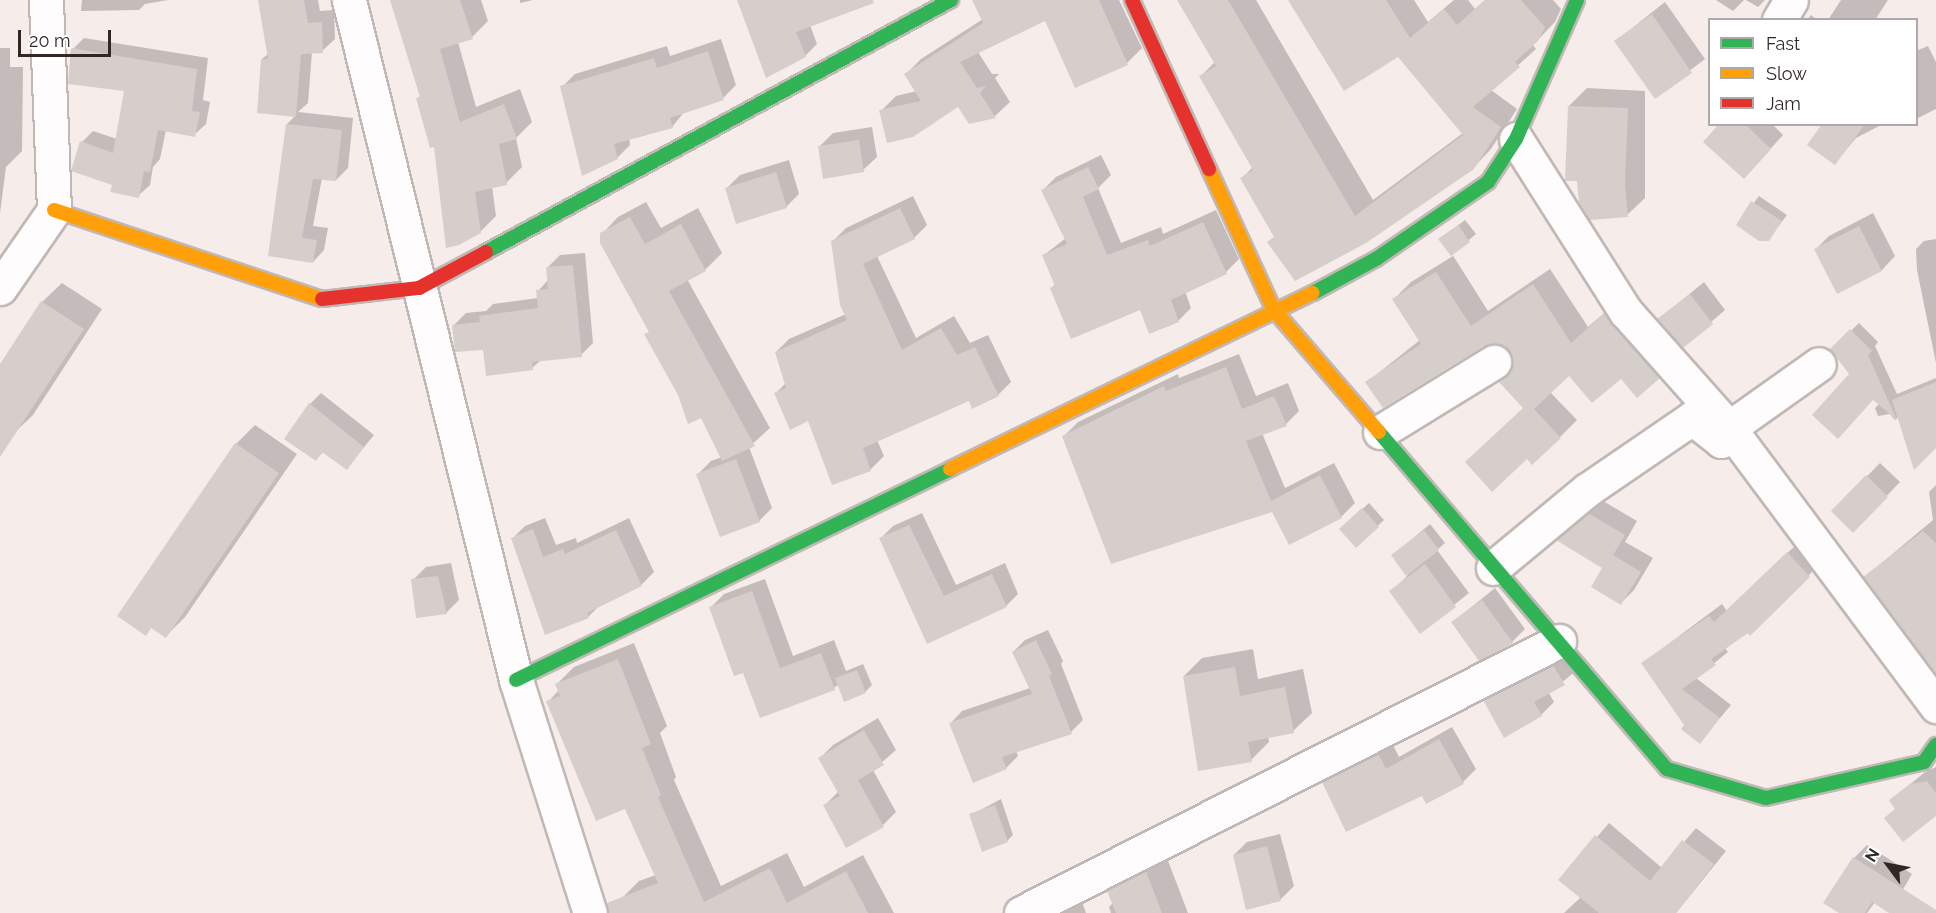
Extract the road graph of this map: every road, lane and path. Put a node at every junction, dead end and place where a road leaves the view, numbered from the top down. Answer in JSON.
{"nodes":[{"id":1,"x":46,"y":0,"type":"edge"},
{"id":2,"x":349,"y":0,"type":"edge"},
{"id":3,"x":951,"y":0,"type":"edge"},
{"id":4,"x":1132,"y":0,"type":"edge"},
{"id":5,"x":1577,"y":0,"type":"edge"},
{"id":6,"x":1791,"y":0,"type":"edge"},
{"id":7,"x":1780,"y":18,"type":"edge"},
{"id":8,"x":1516,"y":139,"type":"junction"},
{"id":9,"x":54,"y":210,"type":"junction"},
{"id":10,"x":0,"y":288,"type":"edge"},
{"id":11,"x":420,"y":288,"type":"junction"},
{"id":12,"x":1274,"y":310,"type":"junction"},
{"id":13,"x":1494,"y":362,"type":"dead end"},
{"id":14,"x":1819,"y":364,"type":"dead end"},
{"id":15,"x":1729,"y":428,"type":"junction"},
{"id":16,"x":1380,"y":432,"type":"junction"},
{"id":17,"x":1493,"y":568,"type":"junction"},
{"id":18,"x":1559,"y":641,"type":"junction"},
{"id":19,"x":516,"y":680,"type":"junction"},
{"id":20,"x":1936,"y":706,"type":"edge"},
{"id":21,"x":1936,"y":745,"type":"edge"},
{"id":22,"x":590,"y":913,"type":"edge"},
{"id":23,"x":1020,"y":913,"type":"edge"}],
"edges":[{"from":1,"to":9,"type":"street"},
{"from":2,"to":11,"type":"street"},
{"from":3,"to":11,"type":"street"},
{"from":4,"to":12,"type":"street"},
{"from":5,"to":8,"type":"street"},
{"from":6,"to":7,"type":"street"},
{"from":8,"to":12,"type":"street"},
{"from":8,"to":15,"type":"street"},
{"from":9,"to":10,"type":"street"},
{"from":9,"to":11,"type":"street"},
{"from":11,"to":19,"type":"street"},
{"from":12,"to":16,"type":"street"},
{"from":12,"to":19,"type":"street"},
{"from":13,"to":16,"type":"street"},
{"from":14,"to":15,"type":"street"},
{"from":15,"to":17,"type":"street"},
{"from":15,"to":20,"type":"street"},
{"from":16,"to":17,"type":"street"},
{"from":17,"to":18,"type":"street"},
{"from":18,"to":21,"type":"street"},
{"from":18,"to":23,"type":"street"},
{"from":19,"to":22,"type":"street"}]}
